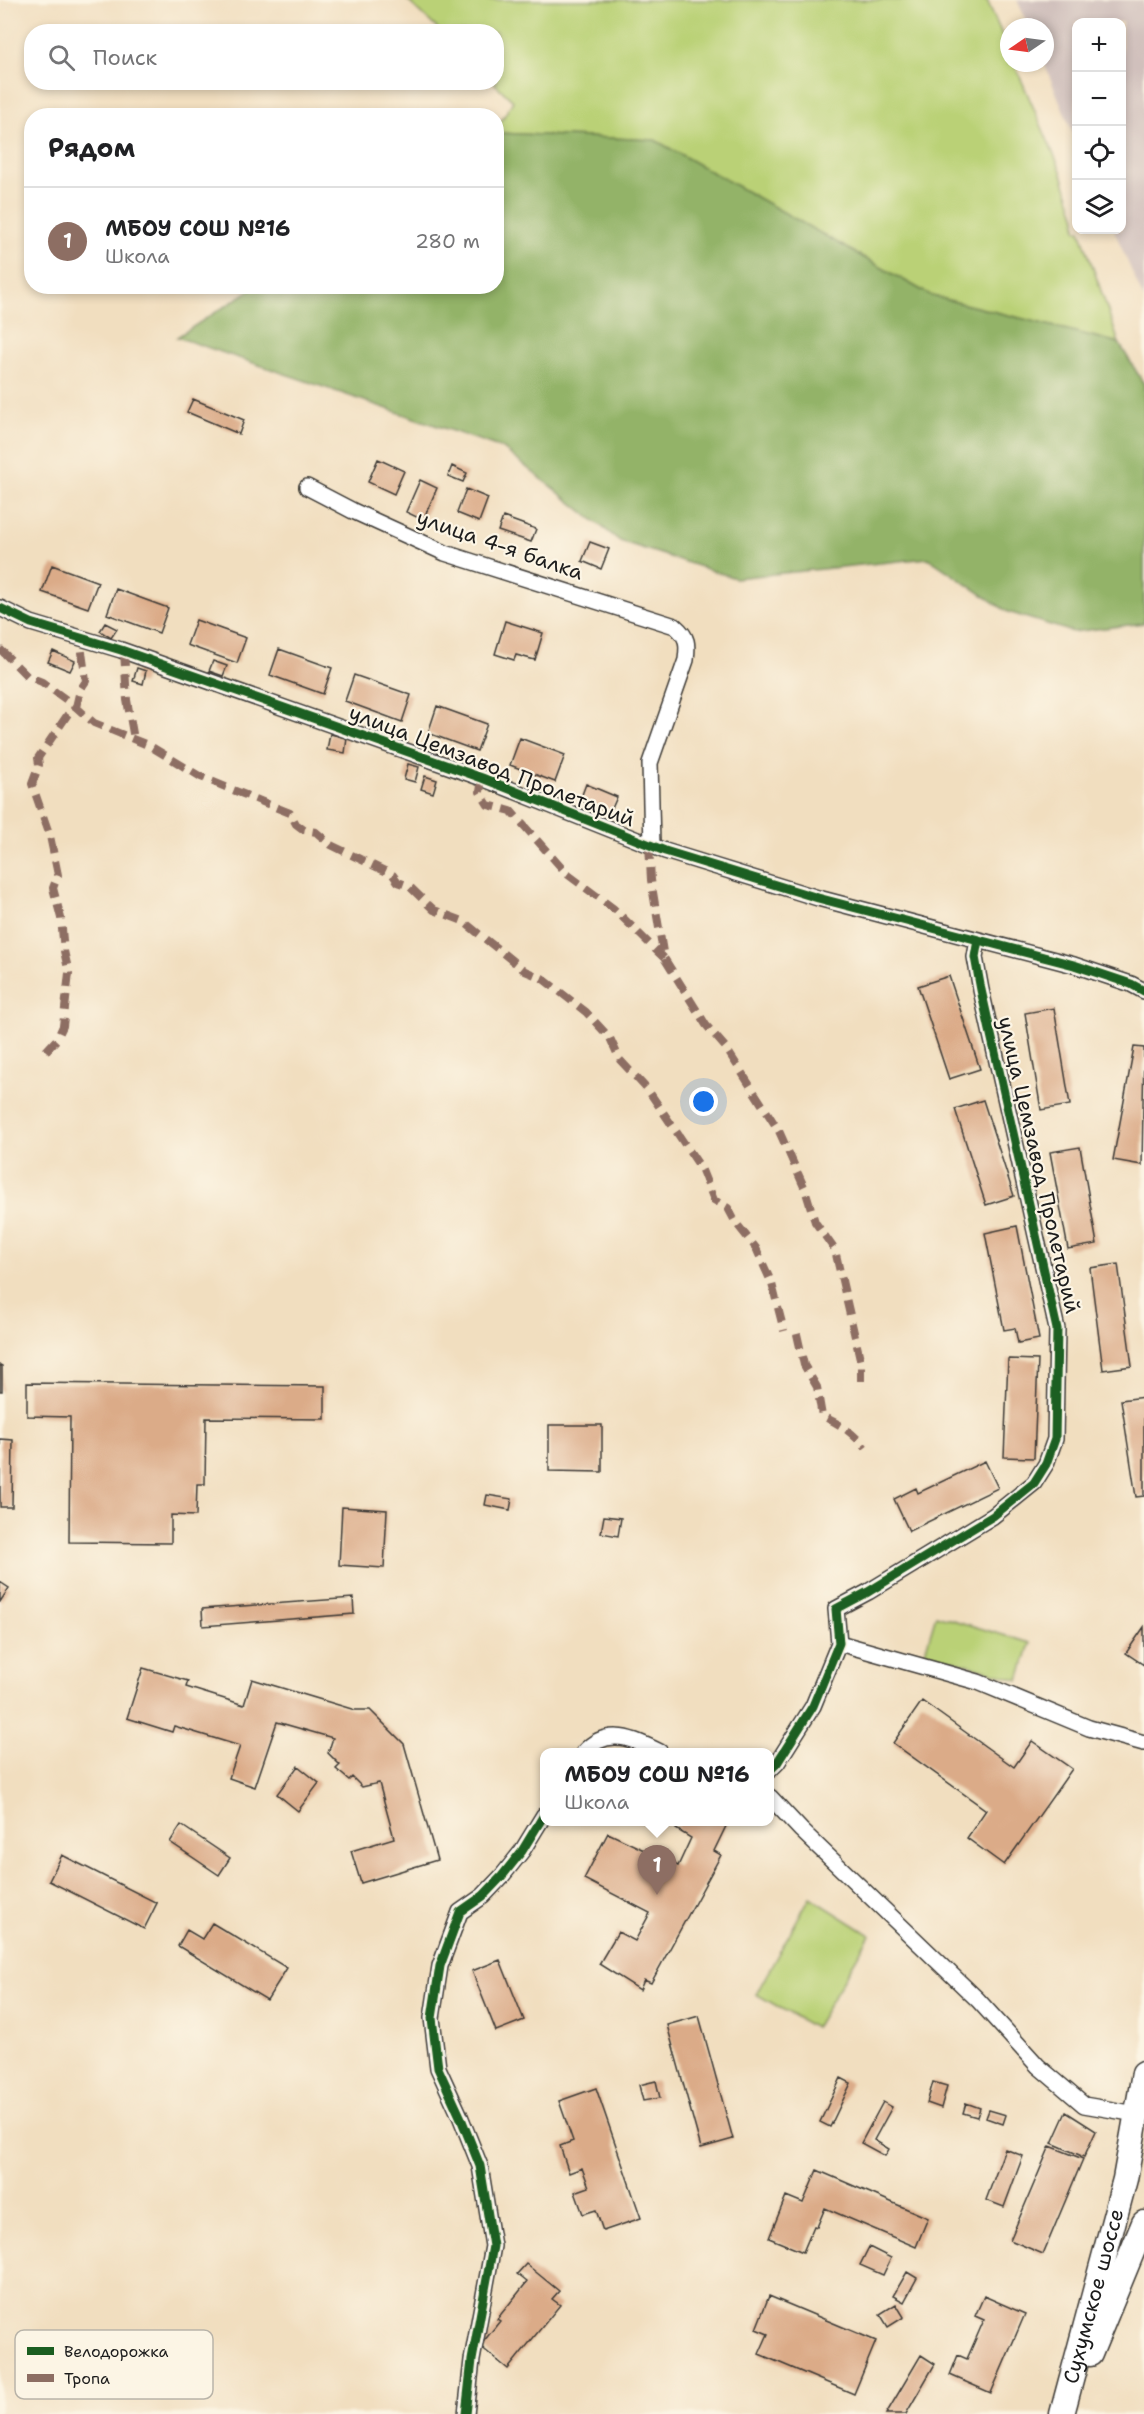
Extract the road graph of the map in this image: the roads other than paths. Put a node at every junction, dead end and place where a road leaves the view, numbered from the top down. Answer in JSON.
{"nodes":[{"id":1,"x":307,"y":487,"type":"dead end"},
{"id":2,"x":0,"y":608,"type":"edge"},
{"id":3,"x":652,"y":846,"type":"junction"},
{"id":4,"x":978,"y":939,"type":"junction"},
{"id":5,"x":1144,"y":991,"type":"edge"},
{"id":6,"x":839,"y":1643,"type":"junction"},
{"id":7,"x":1144,"y":1743,"type":"edge"},
{"id":8,"x":590,"y":1748,"type":"edge"},
{"id":9,"x":651,"y":1748,"type":"edge"},
{"id":10,"x":774,"y":1766,"type":"edge"},
{"id":11,"x":774,"y":1801,"type":"edge"},
{"id":12,"x":540,"y":1822,"type":"edge"},
{"id":13,"x":1144,"y":2073,"type":"edge"},
{"id":14,"x":1136,"y":2114,"type":"junction"},
{"id":15,"x":1144,"y":2223,"type":"edge"},
{"id":16,"x":466,"y":2414,"type":"edge"},
{"id":17,"x":1064,"y":2414,"type":"edge"}],
"edges":[{"from":1,"to":3,"type":"street","name":"улица 4-я балка"},
{"from":2,"to":3,"type":"street","name":"улица Цемзавод Пролетарий"},
{"from":3,"to":4,"type":"street","name":"улица Цемзавод Пролетарий"},
{"from":4,"to":5,"type":"street","name":"улица Цемзавод Пролетарий"},
{"from":4,"to":6,"type":"street","name":"улица Цемзавод Пролетарий"},
{"from":6,"to":7,"type":"street"},
{"from":6,"to":10,"type":"street","name":"улица Цемзавод Пролетарий"},
{"from":8,"to":9,"type":"street"},
{"from":11,"to":14,"type":"street"},
{"from":12,"to":16,"type":"street"},
{"from":13,"to":14,"type":"highway","name":"Сухумское шоссе"},
{"from":14,"to":17,"type":"highway","name":"Сухумское шоссе"},
{"from":15,"to":17,"type":"highway","name":"Сухумское шоссе"}]}
